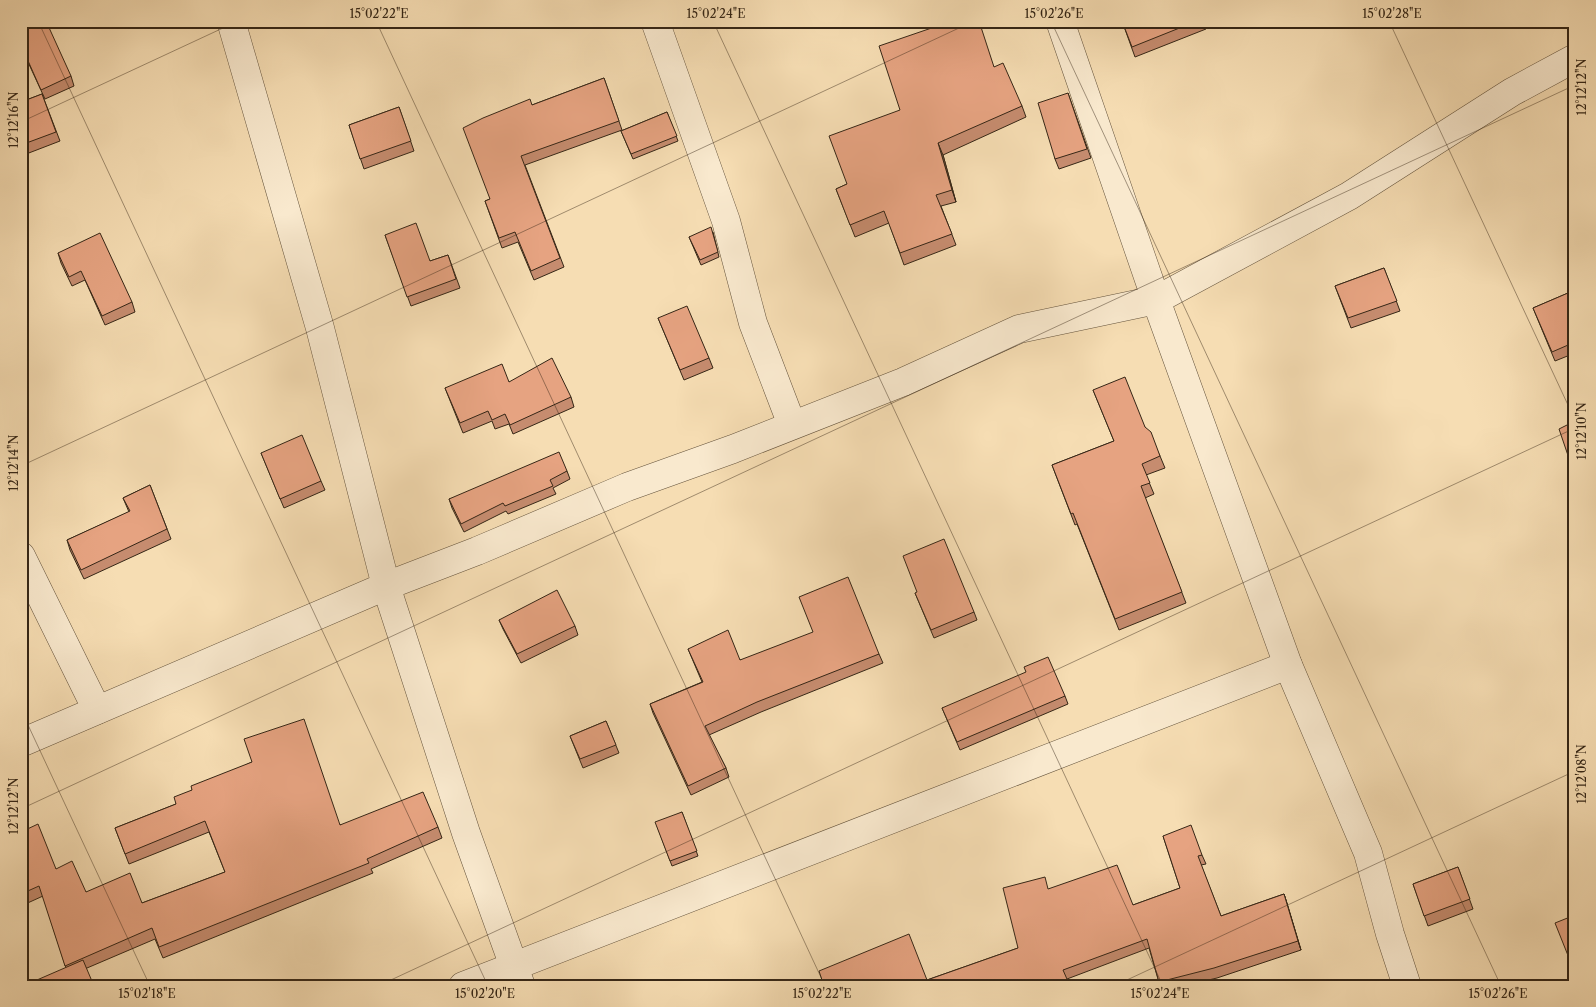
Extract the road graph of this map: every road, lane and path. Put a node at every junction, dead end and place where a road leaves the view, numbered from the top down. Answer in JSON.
{"nodes":[{"id":1,"x":231,"y":21,"type":"edge"},
{"id":2,"x":655,"y":21,"type":"edge"},
{"id":3,"x":1060,"y":21,"type":"edge"},
{"id":4,"x":1575,"y":58,"type":"edge"},
{"id":5,"x":1156,"y":300,"type":"junction"},
{"id":6,"x":792,"y":425,"type":"junction"},
{"id":7,"x":21,"y":556,"type":"edge"},
{"id":8,"x":386,"y":586,"type":"junction"},
{"id":9,"x":1288,"y":665,"type":"junction"},
{"id":10,"x":97,"y":710,"type":"junction"},
{"id":11,"x":21,"y":743,"type":"edge"},
{"id":12,"x":517,"y":976,"type":"edge"},
{"id":13,"x":463,"y":986,"type":"edge"},
{"id":14,"x":1407,"y":986,"type":"edge"}],
"edges":[{"from":1,"to":8,"type":"street"},
{"from":2,"to":6,"type":"street"},
{"from":3,"to":5,"type":"street"},
{"from":4,"to":5,"type":"street"},
{"from":5,"to":6,"type":"street"},
{"from":5,"to":9,"type":"street"},
{"from":6,"to":8,"type":"street"},
{"from":7,"to":10,"type":"street"},
{"from":8,"to":10,"type":"street"},
{"from":8,"to":12,"type":"street"},
{"from":9,"to":12,"type":"street"},
{"from":9,"to":14,"type":"street"},
{"from":10,"to":11,"type":"street"},
{"from":12,"to":13,"type":"street"}]}
